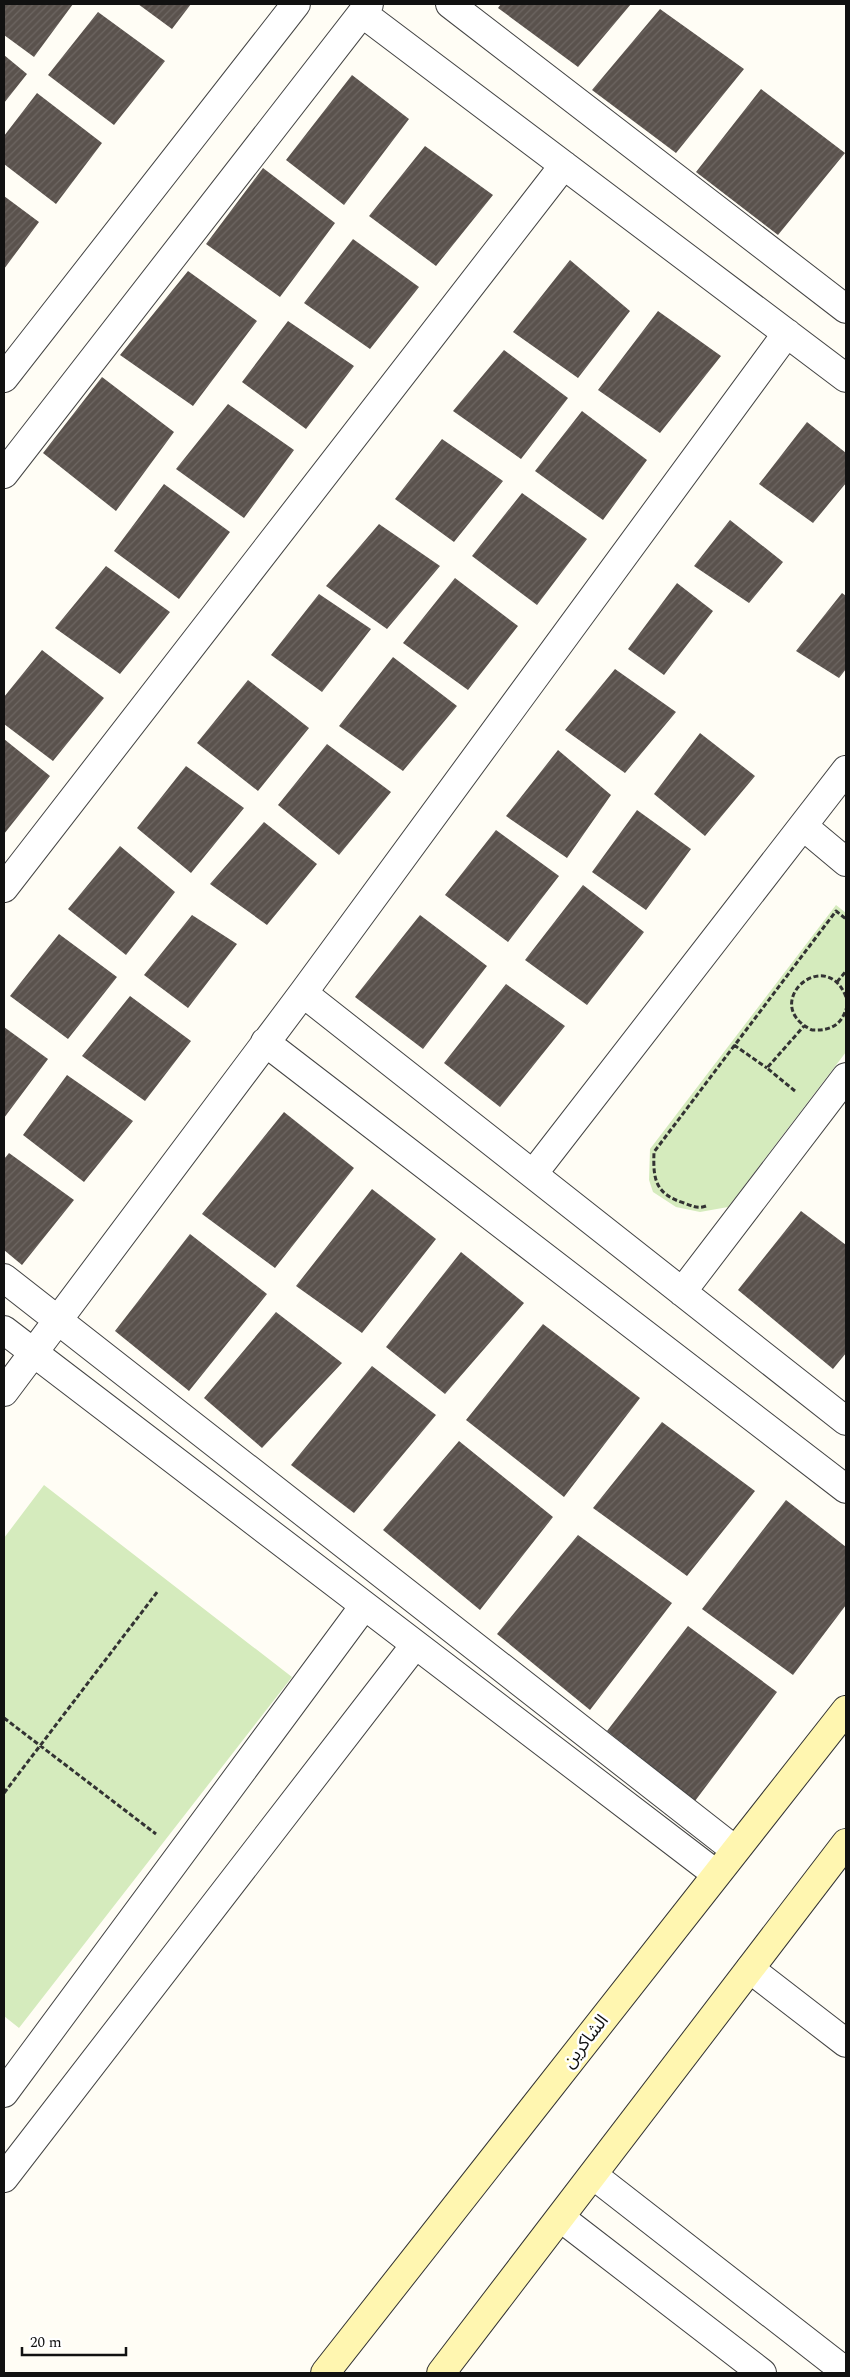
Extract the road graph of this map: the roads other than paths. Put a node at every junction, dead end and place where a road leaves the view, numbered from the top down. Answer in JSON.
{"nodes":[{"id":1,"x":296,"y":4,"type":"edge"},
{"id":2,"x":450,"y":4,"type":"edge"},
{"id":3,"x":365,"y":8,"type":"edge"},
{"id":4,"x":564,"y":165,"type":"junction"},
{"id":5,"x":846,"y":309,"type":"edge"},
{"id":6,"x":787,"y":333,"type":"junction"},
{"id":7,"x":4,"y":378,"type":"edge"},
{"id":8,"x":846,"y":378,"type":"edge"},
{"id":9,"x":4,"y":474,"type":"edge"},
{"id":10,"x":846,"y":770,"type":"edge"},
{"id":11,"x":803,"y":826,"type":"junction"},
{"id":12,"x":846,"y":862,"type":"edge"},
{"id":13,"x":4,"y":888,"type":"edge"},
{"id":14,"x":303,"y":993,"type":"junction"},
{"id":15,"x":265,"y":1042,"type":"junction"},
{"id":16,"x":846,"y":1077,"type":"edge"},
{"id":17,"x":533,"y":1174,"type":"junction"},
{"id":18,"x":4,"y":1278,"type":"edge"},
{"id":19,"x":682,"y":1292,"type":"junction"},
{"id":20,"x":59,"y":1321,"type":"junction"},
{"id":21,"x":4,"y":1330,"type":"edge"},
{"id":22,"x":34,"y":1354,"type":"junction"},
{"id":23,"x":4,"y":1392,"type":"edge"},
{"id":24,"x":846,"y":1421,"type":"edge"},
{"id":25,"x":846,"y":1489,"type":"edge"},
{"id":26,"x":364,"y":1606,"type":"junction"},
{"id":27,"x":415,"y":1645,"type":"junction"},
{"id":28,"x":846,"y":1710,"type":"edge"},
{"id":29,"x":846,"y":1843,"type":"edge"},
{"id":30,"x":735,"y":1850,"type":"junction"},
{"id":31,"x":716,"y":1874,"type":"junction"},
{"id":32,"x":750,"y":1969,"type":"junction"},
{"id":33,"x":846,"y":2043,"type":"edge"},
{"id":34,"x":5,"y":2091,"type":"edge"},
{"id":35,"x":593,"y":2175,"type":"junction"},
{"id":36,"x":4,"y":2178,"type":"edge"},
{"id":37,"x":561,"y":2218,"type":"junction"},
{"id":38,"x":846,"y":2372,"type":"edge"},
{"id":39,"x":325,"y":2373,"type":"edge"},
{"id":40,"x":441,"y":2373,"type":"edge"},
{"id":41,"x":762,"y":2373,"type":"edge"}],
"edges":[{"from":1,"to":7,"type":"street"},
{"from":2,"to":5,"type":"street"},
{"from":3,"to":4,"type":"street"},
{"from":3,"to":9,"type":"street"},
{"from":4,"to":6,"type":"street"},
{"from":4,"to":13,"type":"street"},
{"from":6,"to":8,"type":"street"},
{"from":6,"to":14,"type":"street"},
{"from":10,"to":11,"type":"street"},
{"from":11,"to":12,"type":"street"},
{"from":11,"to":17,"type":"street"},
{"from":14,"to":15,"type":"street"},
{"from":14,"to":17,"type":"street"},
{"from":15,"to":20,"type":"street"},
{"from":15,"to":25,"type":"street"},
{"from":16,"to":19,"type":"street"},
{"from":17,"to":19,"type":"street"},
{"from":18,"to":20,"type":"street"},
{"from":19,"to":24,"type":"street"},
{"from":20,"to":22,"type":"street"},
{"from":20,"to":30,"type":"street"},
{"from":21,"to":22,"type":"street"},
{"from":22,"to":23,"type":"street"},
{"from":22,"to":26,"type":"street"},
{"from":26,"to":27,"type":"street"},
{"from":26,"to":34,"type":"street"},
{"from":27,"to":31,"type":"street"},
{"from":27,"to":36,"type":"street"},
{"from":28,"to":30,"type":"street","name":"الشاكرين"},
{"from":29,"to":32,"type":"street"},
{"from":30,"to":31,"type":"street","name":"الشاكرين"},
{"from":31,"to":39,"type":"street","name":"الشاكرين"},
{"from":32,"to":33,"type":"street"},
{"from":32,"to":35,"type":"street"},
{"from":35,"to":37,"type":"street"},
{"from":35,"to":38,"type":"street"},
{"from":37,"to":40,"type":"street"},
{"from":37,"to":41,"type":"street"}]}
